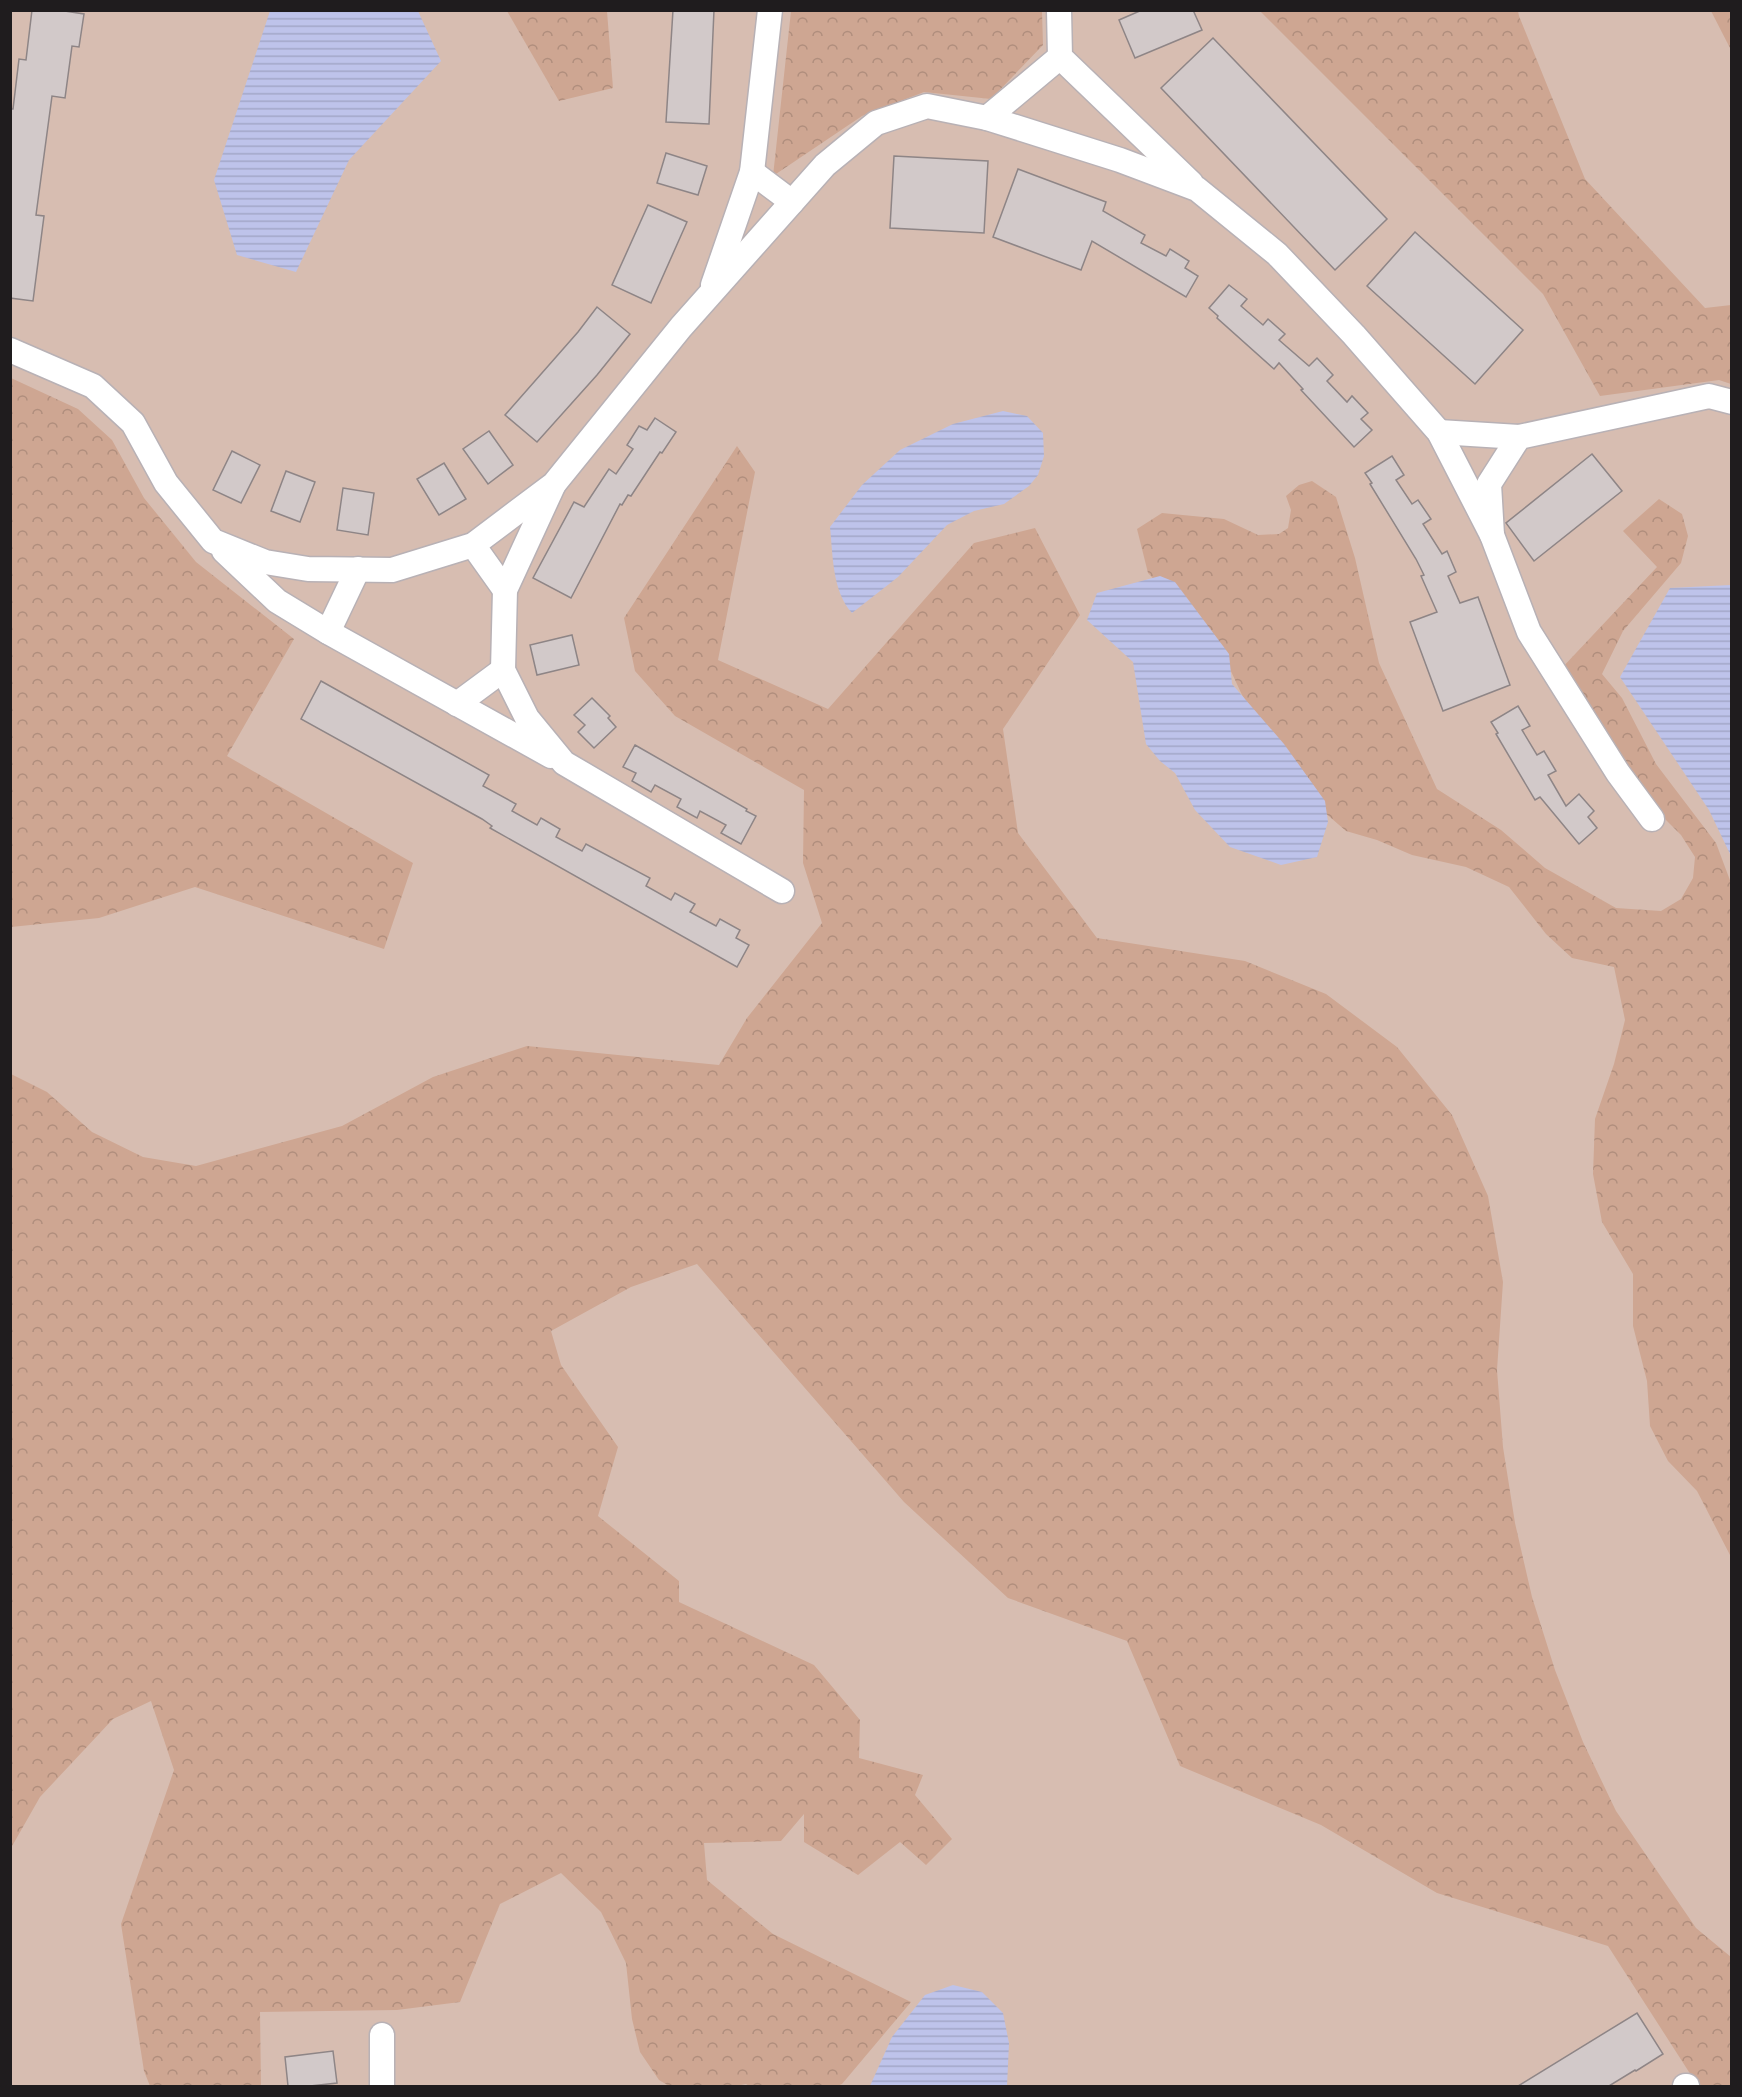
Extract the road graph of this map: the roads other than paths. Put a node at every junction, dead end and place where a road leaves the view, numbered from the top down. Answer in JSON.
{"nodes":[{"id":1,"x":770,"y":10,"type":"edge"},
{"id":2,"x":1059,"y":10,"type":"edge"},
{"id":3,"x":1060,"y":57,"type":"junction"},
{"id":4,"x":987,"y":118,"type":"junction"},
{"id":5,"x":752,"y":172,"type":"junction"},
{"id":6,"x":1197,"y":189,"type":"junction"},
{"id":7,"x":792,"y":202,"type":"junction"},
{"id":8,"x":709,"y":295,"type":"junction"},
{"id":9,"x":10,"y":350,"type":"edge"},
{"id":10,"x":1731,"y":402,"type":"edge"},
{"id":11,"x":1439,"y":432,"type":"junction"},
{"id":12,"x":1519,"y":437,"type":"junction"},
{"id":13,"x":554,"y":484,"type":"junction"},
{"id":14,"x":1492,"y":535,"type":"junction"},
{"id":15,"x":213,"y":541,"type":"junction"},
{"id":16,"x":474,"y":545,"type":"junction"},
{"id":17,"x":358,"y":569,"type":"junction"},
{"id":18,"x":505,"y":590,"type":"junction"},
{"id":19,"x":328,"y":632,"type":"junction"},
{"id":20,"x":502,"y":670,"type":"junction"},
{"id":21,"x":457,"y":704,"type":"junction"},
{"id":22,"x":564,"y":763,"type":"junction"},
{"id":23,"x":1652,"y":819,"type":"dead end"},
{"id":24,"x":782,"y":891,"type":"dead end"},
{"id":25,"x":382,"y":2035,"type":"dead end"},
{"id":26,"x":382,"y":2086,"type":"edge"}],
"edges":[{"from":1,"to":5,"type":"street"},
{"from":2,"to":3,"type":"street"},
{"from":3,"to":4,"type":"street"},
{"from":3,"to":6,"type":"street"},
{"from":4,"to":6,"type":"street"},
{"from":4,"to":7,"type":"street"},
{"from":5,"to":7,"type":"street"},
{"from":5,"to":8,"type":"street"},
{"from":6,"to":11,"type":"street"},
{"from":7,"to":8,"type":"street"},
{"from":8,"to":13,"type":"street"},
{"from":9,"to":15,"type":"street"},
{"from":10,"to":12,"type":"street"},
{"from":11,"to":12,"type":"street"},
{"from":11,"to":14,"type":"street"},
{"from":12,"to":14,"type":"street"},
{"from":13,"to":16,"type":"street"},
{"from":13,"to":18,"type":"street"},
{"from":14,"to":23,"type":"street"},
{"from":15,"to":17,"type":"street"},
{"from":15,"to":19,"type":"street"},
{"from":16,"to":17,"type":"street"},
{"from":16,"to":18,"type":"street"},
{"from":17,"to":19,"type":"street"},
{"from":18,"to":20,"type":"street"},
{"from":19,"to":21,"type":"street"},
{"from":20,"to":21,"type":"street"},
{"from":20,"to":22,"type":"street"},
{"from":21,"to":22,"type":"street"},
{"from":22,"to":24,"type":"street"},
{"from":25,"to":26,"type":"street"}]}
